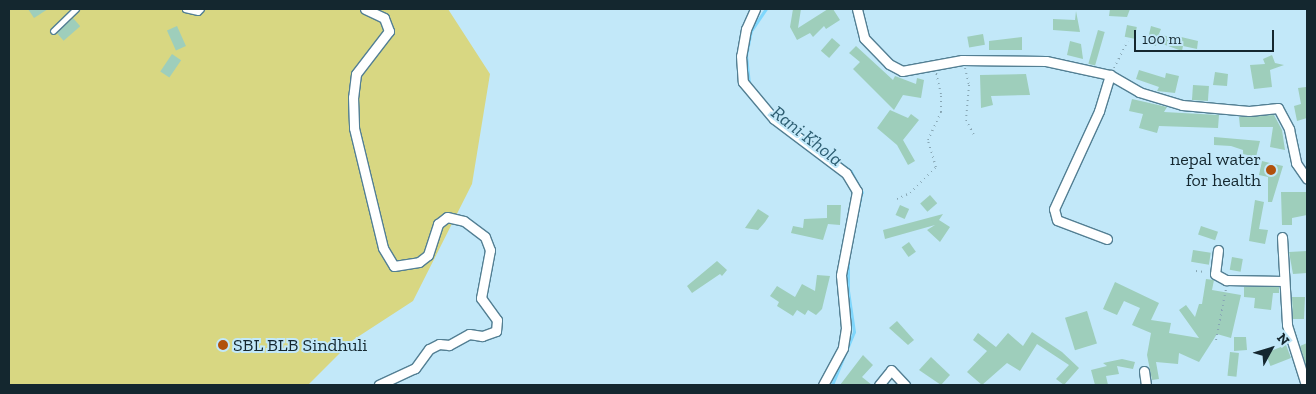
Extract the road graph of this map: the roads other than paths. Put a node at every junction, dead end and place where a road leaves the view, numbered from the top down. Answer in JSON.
{"nodes":[{"id":1,"x":76,"y":9,"type":"edge"},
{"id":2,"x":185,"y":9,"type":"edge"},
{"id":3,"x":201,"y":9,"type":"edge"},
{"id":4,"x":364,"y":9,"type":"edge"},
{"id":5,"x":755,"y":9,"type":"edge"},
{"id":6,"x":857,"y":9,"type":"edge"},
{"id":7,"x":53,"y":30,"type":"dead end"},
{"id":8,"x":1110,"y":75,"type":"junction"},
{"id":9,"x":1307,"y":179,"type":"edge"},
{"id":10,"x":1282,"y":237,"type":"dead end"},
{"id":11,"x":1107,"y":239,"type":"dead end"},
{"id":12,"x":1218,"y":250,"type":"dead end"},
{"id":13,"x":1284,"y":281,"type":"junction"},
{"id":14,"x":1144,"y":371,"type":"dead end"},
{"id":15,"x":379,"y":385,"type":"edge"},
{"id":16,"x":823,"y":385,"type":"edge"},
{"id":17,"x":879,"y":385,"type":"edge"},
{"id":18,"x":905,"y":385,"type":"edge"},
{"id":19,"x":1145,"y":385,"type":"edge"},
{"id":20,"x":1306,"y":385,"type":"edge"}],
"edges":[{"from":1,"to":7,"type":"lane"},
{"from":2,"to":3,"type":"lane"},
{"from":4,"to":15,"type":"street"},
{"from":5,"to":16,"type":"street"},
{"from":6,"to":8,"type":"street"},
{"from":8,"to":9,"type":"street"},
{"from":8,"to":11,"type":"street"},
{"from":10,"to":13,"type":"street"},
{"from":12,"to":13,"type":"street"},
{"from":13,"to":20,"type":"street"},
{"from":14,"to":19,"type":"street"},
{"from":17,"to":18,"type":"street"}]}
